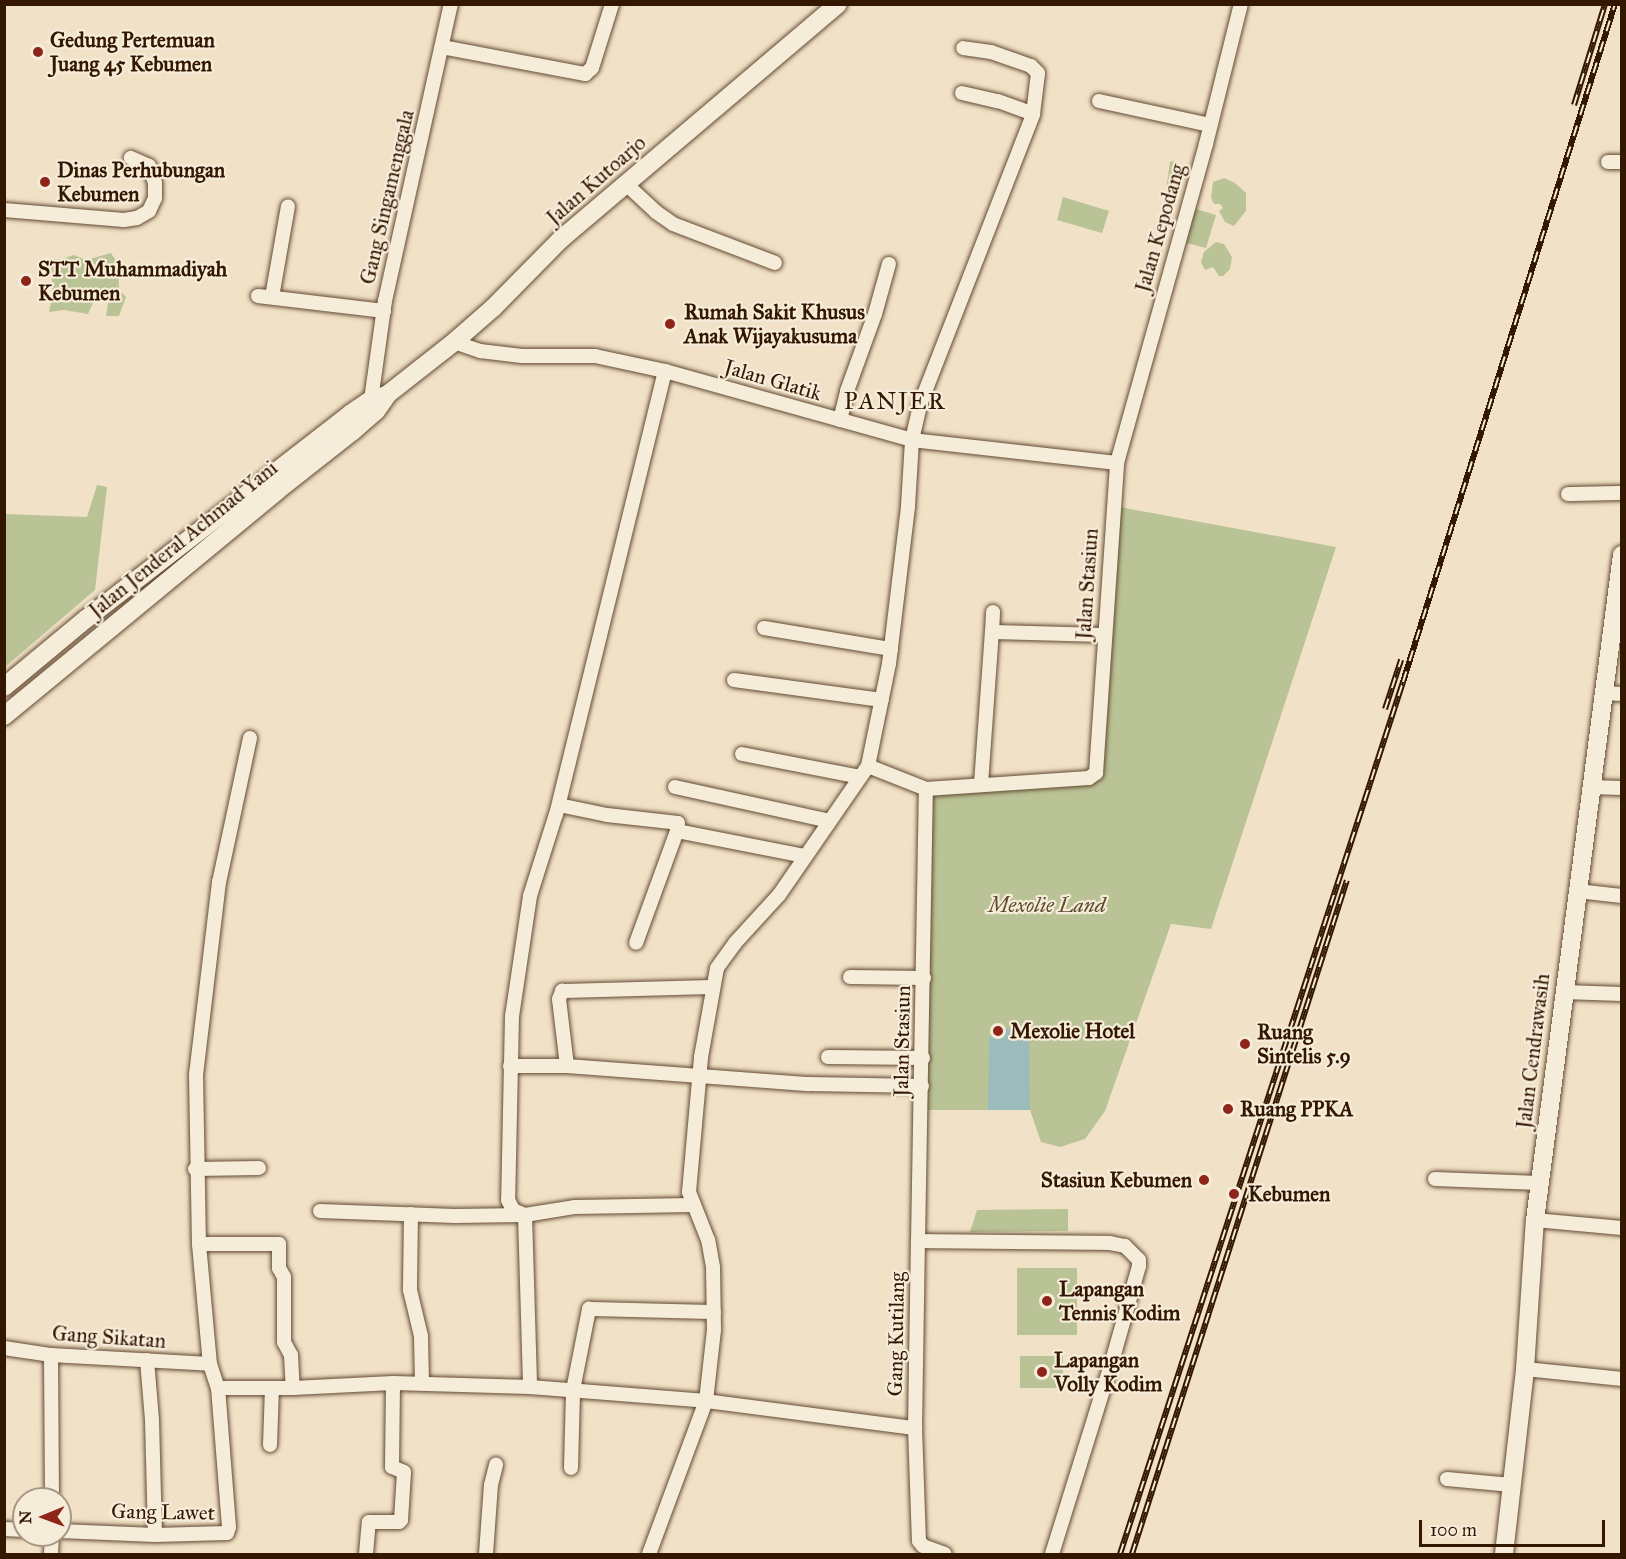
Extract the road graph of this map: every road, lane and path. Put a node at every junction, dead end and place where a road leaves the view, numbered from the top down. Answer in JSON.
{"nodes":[{"id":1,"x":451,"y":4,"type":"edge"},
{"id":2,"x":612,"y":4,"type":"edge"},
{"id":3,"x":838,"y":4,"type":"edge"},
{"id":4,"x":1242,"y":4,"type":"edge"},
{"id":5,"x":442,"y":47,"type":"junction"},
{"id":6,"x":963,"y":48,"type":"dead end"},
{"id":7,"x":962,"y":93,"type":"dead end"},
{"id":8,"x":1099,"y":101,"type":"dead end"},
{"id":9,"x":1033,"y":114,"type":"junction"},
{"id":10,"x":1210,"y":125,"type":"junction"},
{"id":11,"x":131,"y":158,"type":"dead end"},
{"id":12,"x":626,"y":184,"type":"junction"},
{"id":13,"x":288,"y":206,"type":"dead end"},
{"id":14,"x":4,"y":210,"type":"edge"},
{"id":15,"x":775,"y":263,"type":"dead end"},
{"id":16,"x":889,"y":264,"type":"dead end"},
{"id":17,"x":384,"y":311,"type":"junction"},
{"id":18,"x":454,"y":342,"type":"junction"},
{"id":19,"x":665,"y":372,"type":"junction"},
{"id":20,"x":378,"y":402,"type":"junction"},
{"id":21,"x":840,"y":420,"type":"junction"},
{"id":22,"x":912,"y":440,"type":"junction"},
{"id":23,"x":1117,"y":463,"type":"junction"},
{"id":24,"x":1622,"y":493,"type":"edge"},
{"id":25,"x":1568,"y":494,"type":"dead end"},
{"id":26,"x":1622,"y":555,"type":"edge"},
{"id":27,"x":993,"y":612,"type":"dead end"},
{"id":28,"x":764,"y":628,"type":"dead end"},
{"id":29,"x":992,"y":632,"type":"junction"},
{"id":30,"x":1616,"y":633,"type":"edge"},
{"id":31,"x":1105,"y":635,"type":"junction"},
{"id":32,"x":891,"y":649,"type":"junction"},
{"id":33,"x":41,"y":657,"type":"junction"},
{"id":34,"x":52,"y":676,"type":"junction"},
{"id":35,"x":734,"y":680,"type":"dead end"},
{"id":36,"x":4,"y":687,"type":"edge"},
{"id":37,"x":1603,"y":693,"type":"junction"},
{"id":38,"x":1622,"y":694,"type":"edge"},
{"id":39,"x":882,"y":700,"type":"junction"},
{"id":40,"x":4,"y":716,"type":"edge"},
{"id":41,"x":250,"y":738,"type":"dead end"},
{"id":42,"x":742,"y":754,"type":"dead end"},
{"id":43,"x":864,"y":772,"type":"junction"},
{"id":44,"x":981,"y":784,"type":"junction"},
{"id":45,"x":675,"y":787,"type":"dead end"},
{"id":46,"x":1590,"y":787,"type":"junction"},
{"id":47,"x":1622,"y":788,"type":"edge"},
{"id":48,"x":927,"y":789,"type":"junction"},
{"id":49,"x":559,"y":805,"type":"junction"},
{"id":50,"x":830,"y":821,"type":"junction"},
{"id":51,"x":677,"y":831,"type":"junction"},
{"id":52,"x":805,"y":856,"type":"junction"},
{"id":53,"x":1577,"y":891,"type":"junction"},
{"id":54,"x":1622,"y":896,"type":"edge"},
{"id":55,"x":636,"y":943,"type":"dead end"},
{"id":56,"x":850,"y":977,"type":"dead end"},
{"id":57,"x":924,"y":978,"type":"junction"},
{"id":58,"x":713,"y":987,"type":"junction"},
{"id":59,"x":1564,"y":992,"type":"junction"},
{"id":60,"x":1622,"y":994,"type":"edge"},
{"id":61,"x":828,"y":1057,"type":"dead end"},
{"id":62,"x":923,"y":1058,"type":"junction"},
{"id":63,"x":510,"y":1066,"type":"junction"},
{"id":64,"x":567,"y":1066,"type":"junction"},
{"id":65,"x":699,"y":1076,"type":"junction"},
{"id":66,"x":922,"y":1086,"type":"junction"},
{"id":67,"x":259,"y":1168,"type":"dead end"},
{"id":68,"x":195,"y":1169,"type":"junction"},
{"id":69,"x":1435,"y":1179,"type":"dead end"},
{"id":70,"x":1539,"y":1183,"type":"junction"},
{"id":71,"x":692,"y":1205,"type":"junction"},
{"id":72,"x":320,"y":1211,"type":"dead end"},
{"id":73,"x":411,"y":1214,"type":"junction"},
{"id":74,"x":525,"y":1215,"type":"junction"},
{"id":75,"x":1534,"y":1220,"type":"junction"},
{"id":76,"x":1622,"y":1228,"type":"edge"},
{"id":77,"x":918,"y":1241,"type":"junction"},
{"id":78,"x":199,"y":1244,"type":"junction"},
{"id":79,"x":714,"y":1312,"type":"junction"},
{"id":80,"x":4,"y":1348,"type":"edge"},
{"id":81,"x":51,"y":1355,"type":"junction"},
{"id":82,"x":147,"y":1360,"type":"junction"},
{"id":83,"x":210,"y":1364,"type":"junction"},
{"id":84,"x":1525,"y":1369,"type":"junction"},
{"id":85,"x":1622,"y":1378,"type":"edge"},
{"id":86,"x":393,"y":1383,"type":"junction"},
{"id":87,"x":422,"y":1383,"type":"junction"},
{"id":88,"x":530,"y":1387,"type":"junction"},
{"id":89,"x":218,"y":1388,"type":"junction"},
{"id":90,"x":272,"y":1388,"type":"junction"},
{"id":91,"x":293,"y":1388,"type":"junction"},
{"id":92,"x":573,"y":1390,"type":"junction"},
{"id":93,"x":706,"y":1401,"type":"junction"},
{"id":94,"x":915,"y":1428,"type":"junction"},
{"id":95,"x":270,"y":1445,"type":"dead end"},
{"id":96,"x":496,"y":1465,"type":"dead end"},
{"id":97,"x":571,"y":1468,"type":"dead end"},
{"id":98,"x":1447,"y":1479,"type":"dead end"},
{"id":99,"x":1512,"y":1485,"type":"junction"},
{"id":100,"x":52,"y":1487,"type":"edge"},
{"id":101,"x":72,"y":1532,"type":"edge"},
{"id":102,"x":155,"y":1535,"type":"junction"},
{"id":103,"x":366,"y":1554,"type":"edge"},
{"id":104,"x":486,"y":1554,"type":"edge"},
{"id":105,"x":649,"y":1554,"type":"edge"},
{"id":106,"x":945,"y":1554,"type":"edge"},
{"id":107,"x":1052,"y":1554,"type":"edge"},
{"id":108,"x":1504,"y":1554,"type":"edge"}],
"edges":[{"from":1,"to":5,"type":"street","name":"Gang Singamenggala"},
{"from":2,"to":5,"type":"street"},
{"from":3,"to":12,"type":"main road","name":"Jalan Kutoarjo"},
{"from":4,"to":10,"type":"street","name":"Jalan Kepodang"},
{"from":5,"to":17,"type":"street","name":"Gang Singamenggala"},
{"from":6,"to":9,"type":"street"},
{"from":7,"to":9,"type":"street"},
{"from":8,"to":10,"type":"street"},
{"from":9,"to":22,"type":"street"},
{"from":10,"to":23,"type":"street","name":"Jalan Kepodang"},
{"from":11,"to":14,"type":"street"},
{"from":12,"to":15,"type":"street"},
{"from":12,"to":18,"type":"main road","name":"Jalan Kutoarjo"},
{"from":13,"to":17,"type":"street"},
{"from":16,"to":21,"type":"street"},
{"from":17,"to":20,"type":"street","name":"Gang Singamenggala"},
{"from":18,"to":19,"type":"street","name":"Jalan Glatik"},
{"from":18,"to":20,"type":"main road","name":"Jalan Kutoarjo"},
{"from":19,"to":21,"type":"street","name":"Jalan Glatik"},
{"from":19,"to":49,"type":"street"},
{"from":20,"to":33,"type":"main road"},
{"from":20,"to":34,"type":"main road","name":"Jalan Jenderal Achmad Yani"},
{"from":21,"to":22,"type":"street","name":"Jalan Glatik"},
{"from":22,"to":23,"type":"street","name":"Jalan Glatik"},
{"from":22,"to":32,"type":"street"},
{"from":23,"to":31,"type":"street","name":"Jalan Stasiun"},
{"from":24,"to":25,"type":"street"},
{"from":26,"to":30,"type":"main road","name":"Jalan Cendrawasih"},
{"from":27,"to":29,"type":"street"},
{"from":28,"to":32,"type":"street"},
{"from":29,"to":31,"type":"street"},
{"from":29,"to":44,"type":"street"},
{"from":30,"to":37,"type":"main road","name":"Jalan Cendrawasih"},
{"from":31,"to":44,"type":"street","name":"Jalan Stasiun"},
{"from":32,"to":39,"type":"street"},
{"from":33,"to":34,"type":"main road"},
{"from":33,"to":36,"type":"main road"},
{"from":34,"to":40,"type":"main road","name":"Jalan Jenderal Achmad Yani"},
{"from":35,"to":39,"type":"street"},
{"from":37,"to":38,"type":"street"},
{"from":37,"to":46,"type":"main road","name":"Jalan Cendrawasih"},
{"from":39,"to":43,"type":"street"},
{"from":41,"to":68,"type":"street"},
{"from":42,"to":43,"type":"street"},
{"from":43,"to":48,"type":"street"},
{"from":43,"to":50,"type":"street"},
{"from":44,"to":48,"type":"street","name":"Jalan Stasiun"},
{"from":45,"to":50,"type":"street"},
{"from":46,"to":47,"type":"street"},
{"from":46,"to":53,"type":"main road","name":"Jalan Cendrawasih"},
{"from":48,"to":57,"type":"street","name":"Jalan Stasiun"},
{"from":49,"to":51,"type":"street"},
{"from":49,"to":63,"type":"street"},
{"from":50,"to":52,"type":"street"},
{"from":51,"to":52,"type":"street"},
{"from":51,"to":55,"type":"street"},
{"from":52,"to":58,"type":"street"},
{"from":53,"to":54,"type":"street"},
{"from":53,"to":59,"type":"main road","name":"Jalan Cendrawasih"},
{"from":56,"to":57,"type":"street"},
{"from":57,"to":62,"type":"street","name":"Jalan Stasiun"},
{"from":58,"to":64,"type":"street"},
{"from":58,"to":65,"type":"street"},
{"from":59,"to":60,"type":"street"},
{"from":59,"to":70,"type":"main road","name":"Jalan Cendrawasih"},
{"from":61,"to":62,"type":"street"},
{"from":62,"to":66,"type":"street","name":"Jalan Stasiun"},
{"from":63,"to":64,"type":"street"},
{"from":63,"to":74,"type":"street"},
{"from":64,"to":65,"type":"street"},
{"from":65,"to":66,"type":"street"},
{"from":65,"to":71,"type":"street"},
{"from":66,"to":77,"type":"street","name":"Jalan Stasiun"},
{"from":67,"to":68,"type":"street"},
{"from":68,"to":78,"type":"street"},
{"from":69,"to":70,"type":"street"},
{"from":70,"to":75,"type":"main road","name":"Jalan Cendrawasih"},
{"from":71,"to":74,"type":"street"},
{"from":71,"to":79,"type":"street"},
{"from":72,"to":73,"type":"street"},
{"from":73,"to":74,"type":"street"},
{"from":73,"to":87,"type":"street"},
{"from":74,"to":88,"type":"street"},
{"from":75,"to":76,"type":"street"},
{"from":75,"to":84,"type":"main road","name":"Jalan Cendrawasih"},
{"from":77,"to":94,"type":"street","name":"Gang Kutilang"},
{"from":77,"to":107,"type":"street"},
{"from":78,"to":83,"type":"street"},
{"from":78,"to":91,"type":"street"},
{"from":79,"to":92,"type":"street"},
{"from":79,"to":93,"type":"street"},
{"from":80,"to":81,"type":"street","name":"Gang Sikatan"},
{"from":81,"to":82,"type":"street","name":"Gang Sikatan"},
{"from":81,"to":100,"type":"street"},
{"from":82,"to":83,"type":"street","name":"Gang Sikatan"},
{"from":82,"to":102,"type":"street"},
{"from":83,"to":89,"type":"street"},
{"from":84,"to":85,"type":"street"},
{"from":84,"to":99,"type":"main road","name":"Jalan Cendrawasih"},
{"from":86,"to":87,"type":"street"},
{"from":86,"to":91,"type":"street"},
{"from":86,"to":103,"type":"street"},
{"from":87,"to":88,"type":"street"},
{"from":88,"to":92,"type":"street"},
{"from":89,"to":90,"type":"street"},
{"from":89,"to":102,"type":"street","name":"Gang Lawet"},
{"from":90,"to":91,"type":"street"},
{"from":90,"to":95,"type":"street"},
{"from":92,"to":93,"type":"street"},
{"from":92,"to":97,"type":"street"},
{"from":93,"to":94,"type":"street"},
{"from":93,"to":105,"type":"street"},
{"from":94,"to":106,"type":"street","name":"Gang Kutilang"},
{"from":96,"to":104,"type":"street"},
{"from":98,"to":99,"type":"street"},
{"from":99,"to":108,"type":"main road","name":"Jalan Cendrawasih"},
{"from":101,"to":102,"type":"street","name":"Gang Lawet"}]}
